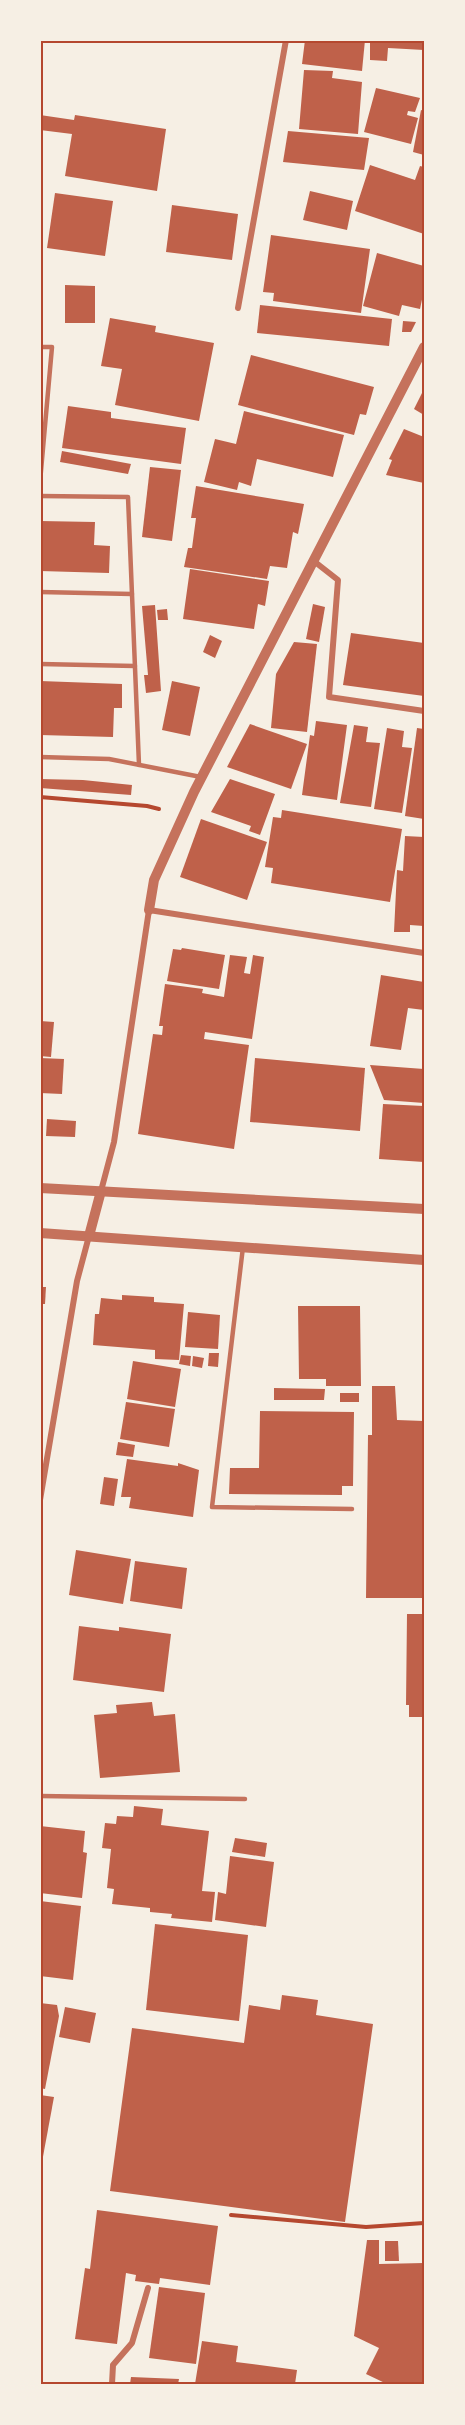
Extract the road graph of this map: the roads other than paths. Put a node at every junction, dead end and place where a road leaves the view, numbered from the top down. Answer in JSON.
{"nodes":[{"id":1,"x":286,"y":40,"type":"edge"},
{"id":2,"x":238,"y":308,"type":"dead end"},
{"id":3,"x":40,"y":347,"type":"edge"},
{"id":4,"x":424,"y":347,"type":"edge"},
{"id":5,"x":43,"y":431,"type":"edge"},
{"id":6,"x":40,"y":482,"type":"edge"},
{"id":7,"x":40,"y":496,"type":"edge"},
{"id":8,"x":315,"y":562,"type":"junction"},
{"id":9,"x":40,"y":592,"type":"edge"},
{"id":10,"x":132,"y":594,"type":"junction"},
{"id":11,"x":40,"y":664,"type":"edge"},
{"id":12,"x":135,"y":666,"type":"junction"},
{"id":13,"x":424,"y":711,"type":"edge"},
{"id":14,"x":40,"y":757,"type":"edge"},
{"id":15,"x":139,"y":765,"type":"junction"},
{"id":16,"x":201,"y":777,"type":"junction"},
{"id":17,"x":149,"y":910,"type":"junction"},
{"id":18,"x":424,"y":953,"type":"edge"},
{"id":19,"x":40,"y":1188,"type":"edge"},
{"id":20,"x":101,"y":1191,"type":"junction"},
{"id":21,"x":424,"y":1209,"type":"edge"},
{"id":22,"x":40,"y":1233,"type":"edge"},
{"id":23,"x":89,"y":1236,"type":"junction"},
{"id":24,"x":243,"y":1247,"type":"junction"},
{"id":25,"x":424,"y":1260,"type":"edge"},
{"id":26,"x":40,"y":1500,"type":"edge"},
{"id":27,"x":352,"y":1509,"type":"dead end"},
{"id":28,"x":40,"y":1796,"type":"edge"},
{"id":29,"x":245,"y":1799,"type":"dead end"},
{"id":30,"x":148,"y":2288,"type":"dead end"},
{"id":31,"x":112,"y":2385,"type":"edge"}],
"edges":[{"from":1,"to":2,"type":"street"},
{"from":3,"to":5,"type":"lane"},
{"from":4,"to":8,"type":"street"},
{"from":5,"to":6,"type":"lane"},
{"from":7,"to":10,"type":"lane"},
{"from":8,"to":13,"type":"street"},
{"from":8,"to":16,"type":"street"},
{"from":9,"to":10,"type":"lane"},
{"from":10,"to":12,"type":"lane"},
{"from":11,"to":12,"type":"lane"},
{"from":12,"to":15,"type":"lane"},
{"from":14,"to":15,"type":"lane"},
{"from":15,"to":16,"type":"lane"},
{"from":16,"to":17,"type":"street"},
{"from":17,"to":18,"type":"street"},
{"from":17,"to":20,"type":"street"},
{"from":19,"to":20,"type":"street"},
{"from":20,"to":21,"type":"street"},
{"from":20,"to":23,"type":"street"},
{"from":22,"to":23,"type":"street"},
{"from":23,"to":24,"type":"street"},
{"from":23,"to":26,"type":"street"},
{"from":24,"to":25,"type":"street"},
{"from":24,"to":27,"type":"lane"},
{"from":28,"to":29,"type":"lane"},
{"from":30,"to":31,"type":"street"}]}
